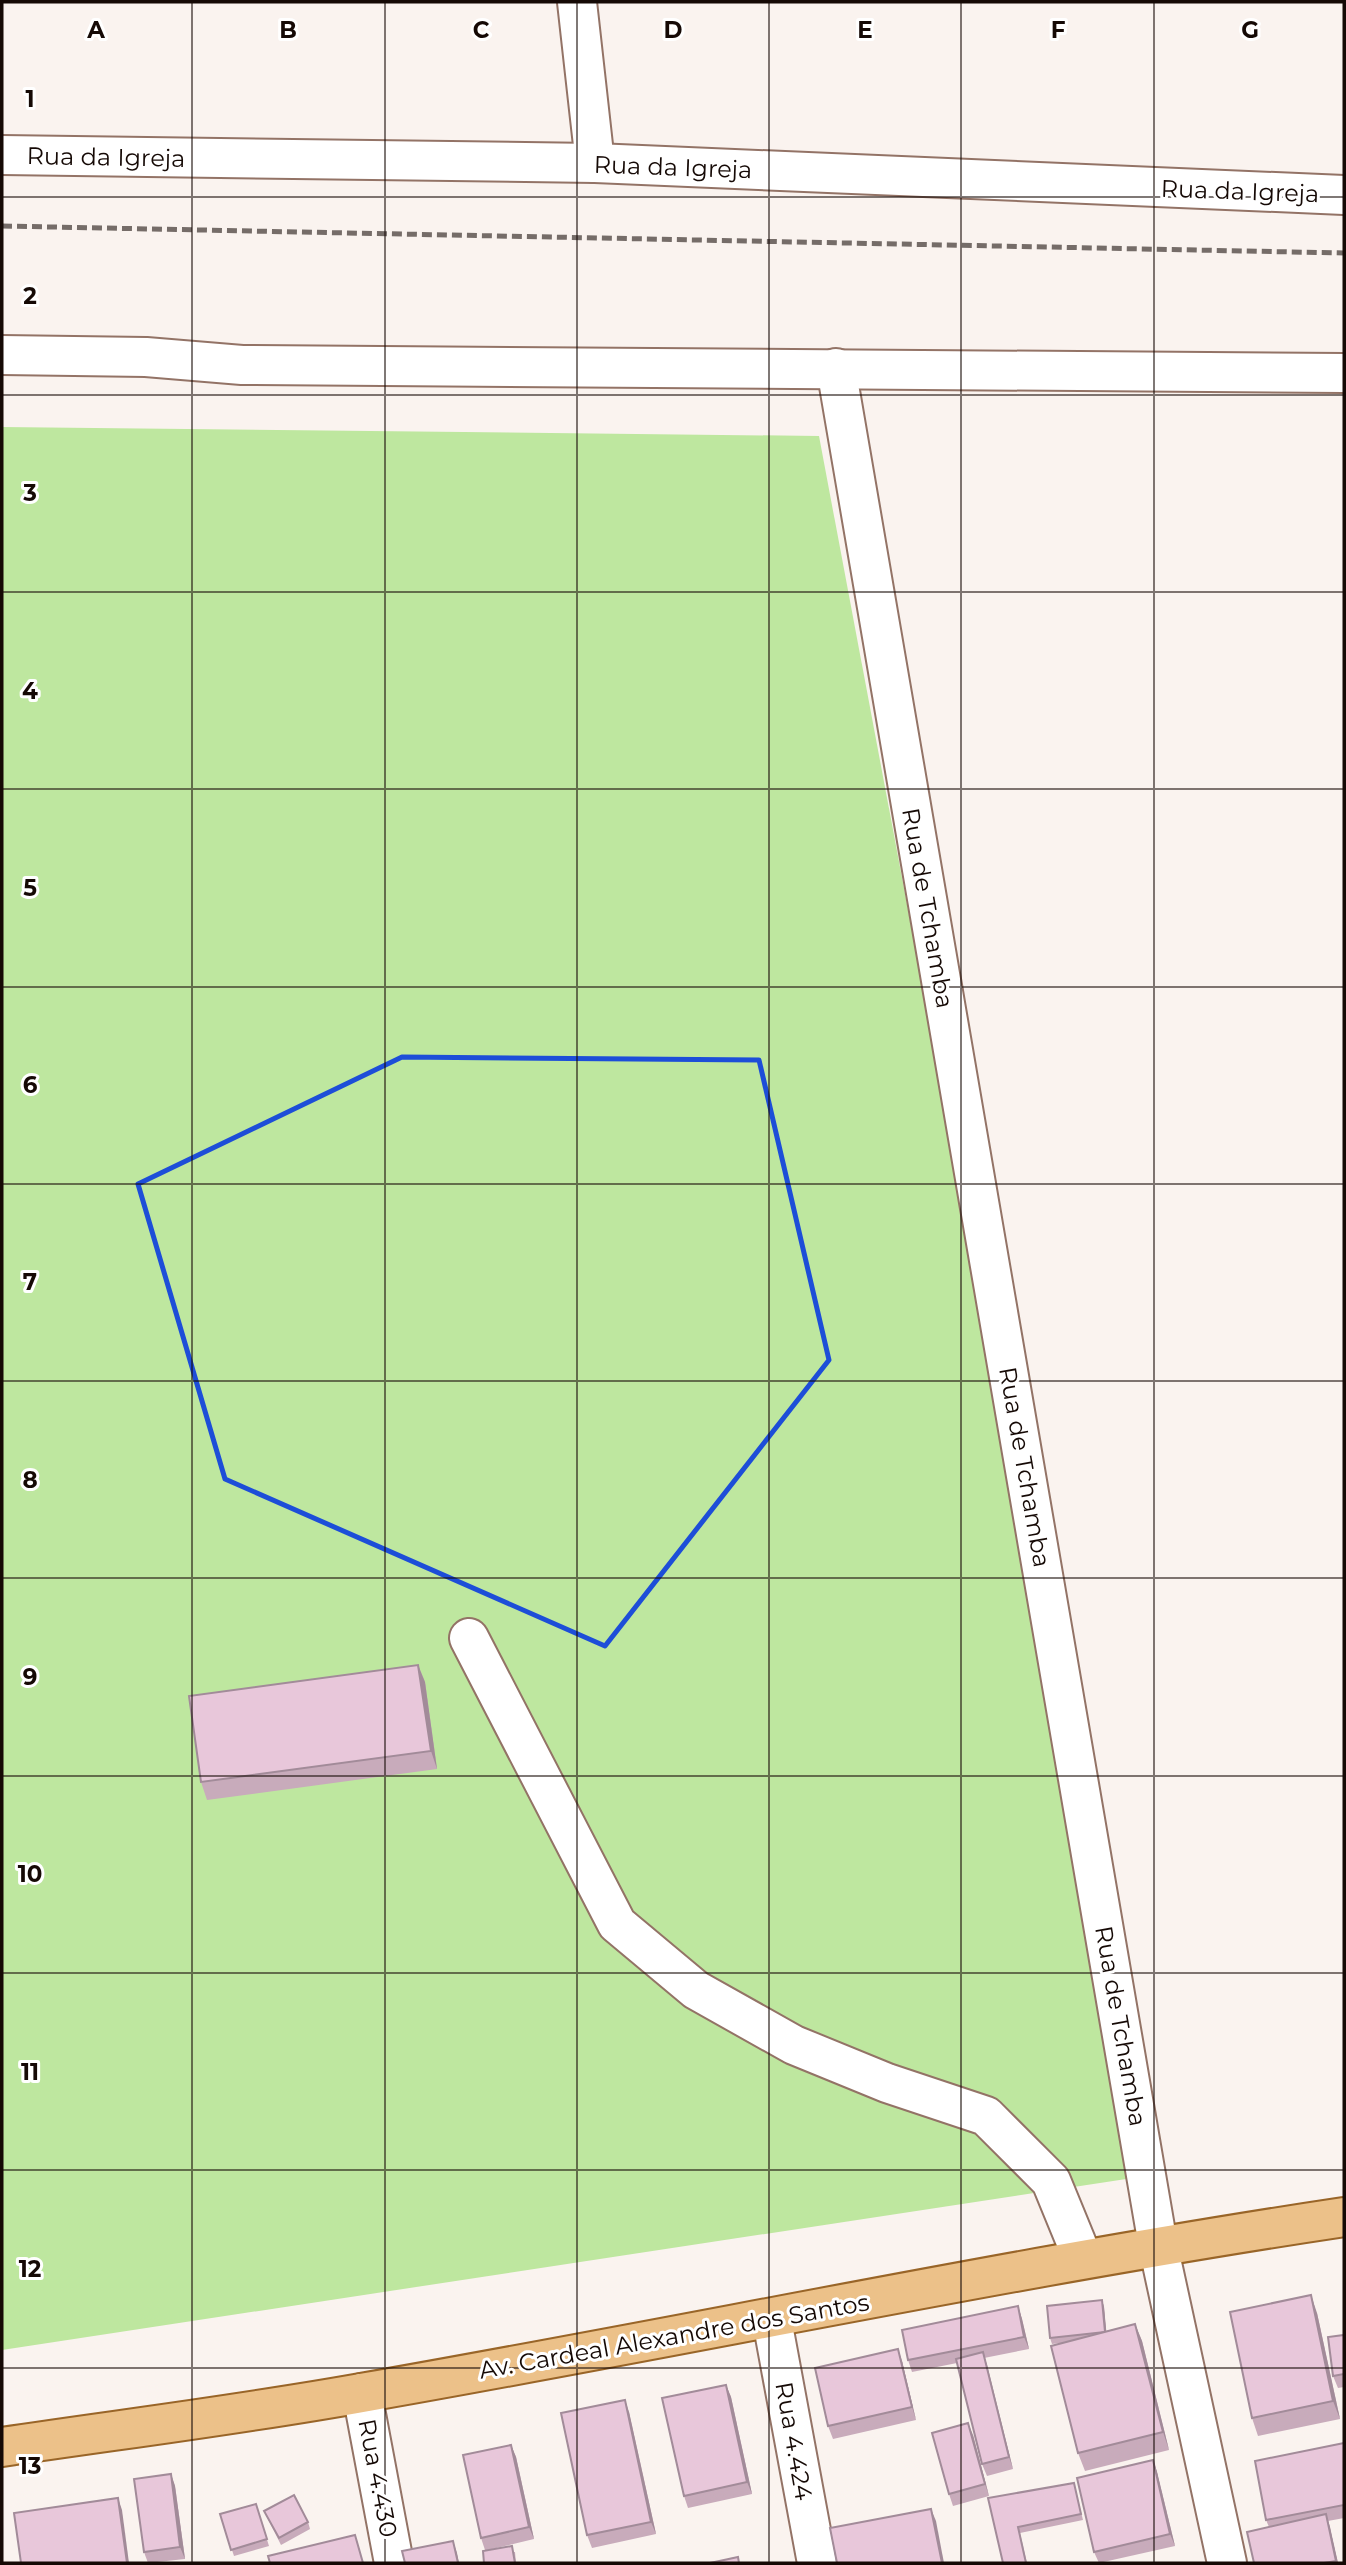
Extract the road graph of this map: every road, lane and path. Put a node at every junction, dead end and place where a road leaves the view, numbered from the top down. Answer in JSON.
{"nodes":[{"id":1,"x":577,"y":2,"type":"edge"},
{"id":2,"x":2,"y":155,"type":"edge"},
{"id":3,"x":595,"y":163,"type":"junction"},
{"id":4,"x":1344,"y":195,"type":"edge"},
{"id":5,"x":2,"y":355,"type":"edge"},
{"id":6,"x":836,"y":368,"type":"junction"},
{"id":7,"x":1344,"y":373,"type":"edge"},
{"id":8,"x":469,"y":1638,"type":"dead end"},
{"id":9,"x":1344,"y":2217,"type":"edge"},
{"id":10,"x":1158,"y":2245,"type":"junction"},
{"id":11,"x":1083,"y":2259,"type":"junction"},
{"id":12,"x":772,"y":2320,"type":"junction"},
{"id":13,"x":362,"y":2393,"type":"junction"},
{"id":14,"x":2,"y":2446,"type":"edge"},
{"id":15,"x":394,"y":2563,"type":"edge"},
{"id":16,"x":817,"y":2563,"type":"edge"},
{"id":17,"x":1227,"y":2563,"type":"edge"}],
"edges":[{"from":1,"to":3,"type":"street"},
{"from":2,"to":3,"type":"street","name":"Rua da Igreja"},
{"from":3,"to":4,"type":"street","name":"Rua da Igreja"},
{"from":5,"to":6,"type":"street"},
{"from":6,"to":7,"type":"street"},
{"from":6,"to":10,"type":"street","name":"Rua de Tchamba"},
{"from":8,"to":11,"type":"street"},
{"from":9,"to":10,"type":"main road","name":"Av. Cardeal Alexandre dos Santos"},
{"from":10,"to":11,"type":"main road","name":"Av. Cardeal Alexandre dos Santos"},
{"from":10,"to":17,"type":"street","name":"Rua de Tchamba"},
{"from":11,"to":12,"type":"main road","name":"Av. Cardeal Alexandre dos Santos"},
{"from":12,"to":13,"type":"main road","name":"Av. Cardeal Alexandre dos Santos"},
{"from":12,"to":16,"type":"street","name":"Rua 4.424"},
{"from":13,"to":14,"type":"main road","name":"Av. Cardeal Alexandre dos Santos"},
{"from":13,"to":15,"type":"street","name":"Rua 4.430"}]}
